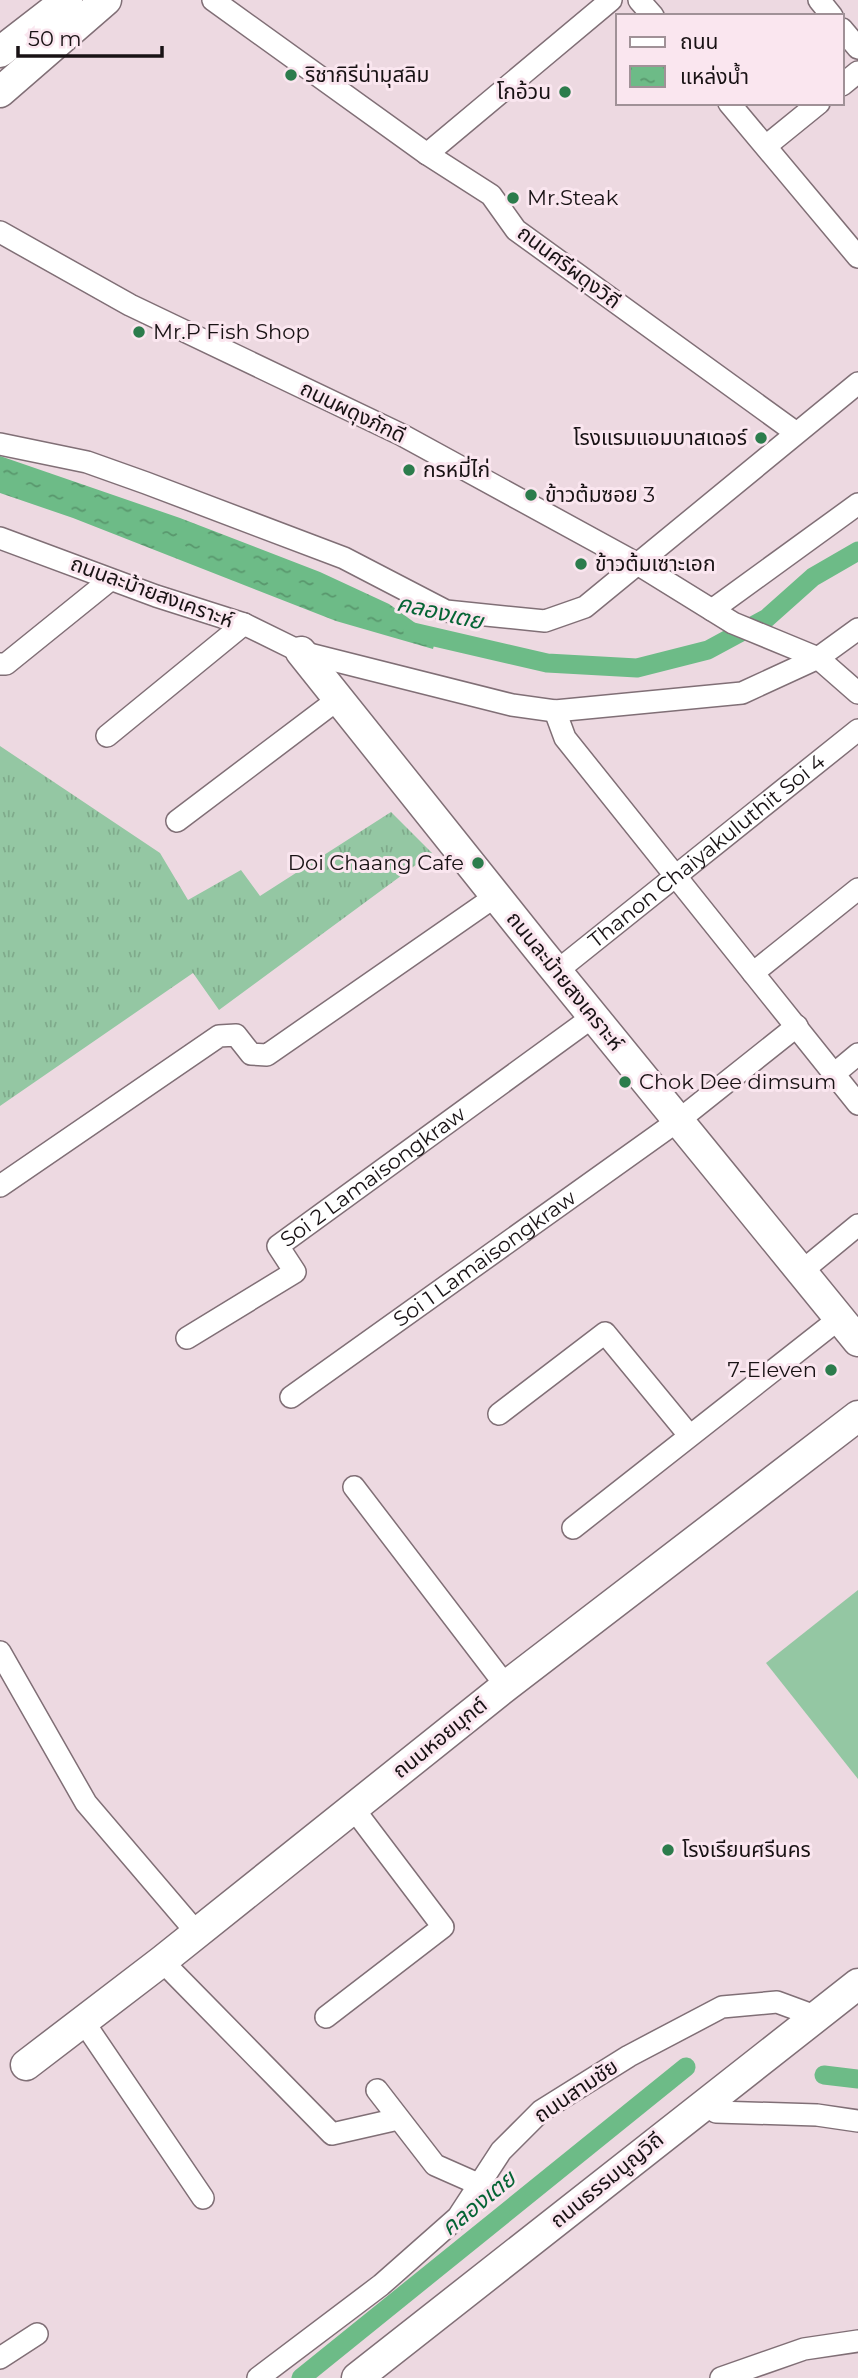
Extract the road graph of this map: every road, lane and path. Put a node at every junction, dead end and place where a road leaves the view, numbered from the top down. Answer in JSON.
{"nodes":[{"id":1,"x":67,"y":0,"type":"edge"},
{"id":2,"x":106,"y":0,"type":"edge"},
{"id":3,"x":213,"y":0,"type":"edge"},
{"id":4,"x":611,"y":0,"type":"edge"},
{"id":5,"x":639,"y":0,"type":"edge"},
{"id":6,"x":819,"y":0,"type":"edge"},
{"id":7,"x":651,"y":14,"type":"edge"},
{"id":8,"x":830,"y":14,"type":"edge"},
{"id":9,"x":844,"y":31,"type":"edge"},
{"id":10,"x":858,"y":48,"type":"edge"},
{"id":11,"x":0,"y":52,"type":"edge"},
{"id":12,"x":858,"y":72,"type":"edge"},
{"id":13,"x":844,"y":83,"type":"edge"},
{"id":14,"x":0,"y":92,"type":"edge"},
{"id":15,"x":731,"y":105,"type":"edge"},
{"id":16,"x":817,"y":105,"type":"edge"},
{"id":17,"x":766,"y":146,"type":"junction"},
{"id":18,"x":427,"y":154,"type":"junction"},
{"id":19,"x":0,"y":232,"type":"edge"},
{"id":20,"x":858,"y":257,"type":"edge"},
{"id":21,"x":858,"y":383,"type":"edge"},
{"id":22,"x":795,"y":432,"type":"junction"},
{"id":23,"x":0,"y":444,"type":"edge"},
{"id":24,"x":858,"y":504,"type":"edge"},
{"id":25,"x":0,"y":538,"type":"edge"},
{"id":26,"x":636,"y":563,"type":"junction"},
{"id":27,"x":110,"y":580,"type":"junction"},
{"id":28,"x":712,"y":610,"type":"junction"},
{"id":29,"x":244,"y":624,"type":"junction"},
{"id":30,"x":858,"y":629,"type":"edge"},
{"id":31,"x":301,"y":652,"type":"junction"},
{"id":32,"x":810,"y":654,"type":"junction"},
{"id":33,"x":0,"y":664,"type":"edge"},
{"id":34,"x":858,"y":693,"type":"edge"},
{"id":35,"x":337,"y":700,"type":"junction"},
{"id":36,"x":555,"y":711,"type":"junction"},
{"id":37,"x":858,"y":730,"type":"edge"},
{"id":38,"x":107,"y":736,"type":"dead end"},
{"id":39,"x":177,"y":821,"type":"dead end"},
{"id":40,"x":674,"y":875,"type":"junction"},
{"id":41,"x":858,"y":889,"type":"edge"},
{"id":42,"x":496,"y":896,"type":"junction"},
{"id":43,"x":557,"y":971,"type":"junction"},
{"id":44,"x":753,"y":973,"type":"junction"},
{"id":45,"x":594,"y":1016,"type":"junction"},
{"id":46,"x":797,"y":1027,"type":"junction"},
{"id":47,"x":858,"y":1054,"type":"edge"},
{"id":48,"x":834,"y":1074,"type":"junction"},
{"id":49,"x":858,"y":1104,"type":"edge"},
{"id":50,"x":679,"y":1120,"type":"junction"},
{"id":51,"x":0,"y":1186,"type":"edge"},
{"id":52,"x":858,"y":1225,"type":"edge"},
{"id":53,"x":802,"y":1271,"type":"junction"},
{"id":54,"x":840,"y":1318,"type":"junction"},
{"id":55,"x":187,"y":1338,"type":"dead end"},
{"id":56,"x":858,"y":1341,"type":"edge"},
{"id":57,"x":291,"y":1397,"type":"dead end"},
{"id":58,"x":499,"y":1414,"type":"dead end"},
{"id":59,"x":858,"y":1416,"type":"edge"},
{"id":60,"x":689,"y":1435,"type":"junction"},
{"id":61,"x":354,"y":1487,"type":"dead end"},
{"id":62,"x":573,"y":1528,"type":"dead end"},
{"id":63,"x":0,"y":1651,"type":"edge"},
{"id":64,"x":506,"y":1686,"type":"junction"},
{"id":65,"x":353,"y":1808,"type":"junction"},
{"id":66,"x":197,"y":1933,"type":"junction"},
{"id":67,"x":162,"y":1961,"type":"junction"},
{"id":68,"x":858,"y":1984,"type":"edge"},
{"id":69,"x":858,"y":2002,"type":"edge"},
{"id":70,"x":815,"y":2016,"type":"junction"},
{"id":71,"x":326,"y":2017,"type":"dead end"},
{"id":72,"x":83,"y":2021,"type":"junction"},
{"id":73,"x":26,"y":2065,"type":"dead end"},
{"id":74,"x":377,"y":2090,"type":"dead end"},
{"id":75,"x":711,"y":2106,"type":"junction"},
{"id":76,"x":398,"y":2119,"type":"junction"},
{"id":77,"x":858,"y":2121,"type":"edge"},
{"id":78,"x":478,"y":2184,"type":"junction"},
{"id":79,"x":202,"y":2197,"type":"dead end"},
{"id":80,"x":37,"y":2334,"type":"dead end"},
{"id":81,"x":858,"y":2341,"type":"edge"},
{"id":82,"x":0,"y":2358,"type":"edge"},
{"id":83,"x":258,"y":2378,"type":"edge"},
{"id":84,"x":357,"y":2378,"type":"edge"},
{"id":85,"x":380,"y":2378,"type":"edge"},
{"id":86,"x":721,"y":2378,"type":"edge"}],
"edges":[{"from":1,"to":11,"type":"street"},
{"from":2,"to":14,"type":"street"},
{"from":3,"to":18,"type":"street","name":"ถนนศรีผดุงวิถี"},
{"from":4,"to":18,"type":"street"},
{"from":5,"to":7,"type":"street"},
{"from":6,"to":8,"type":"street"},
{"from":9,"to":10,"type":"street"},
{"from":12,"to":13,"type":"street"},
{"from":15,"to":17,"type":"street"},
{"from":16,"to":17,"type":"street"},
{"from":17,"to":20,"type":"street"},
{"from":18,"to":22,"type":"street","name":"ถนนศรีผดุงวิถี"},
{"from":19,"to":26,"type":"street","name":"ถนนผดุงภักดี"},
{"from":21,"to":22,"type":"street"},
{"from":22,"to":26,"type":"street"},
{"from":23,"to":26,"type":"street"},
{"from":24,"to":28,"type":"street"},
{"from":25,"to":27,"type":"street","name":"ถนนละม้ายสงเคราะห์"},
{"from":26,"to":28,"type":"street","name":"ถนนผดุงภักดี"},
{"from":27,"to":29,"type":"street","name":"ถนนละม้ายสงเคราะห์"},
{"from":27,"to":33,"type":"street"},
{"from":28,"to":32,"type":"street","name":"ถนนผดุงภักดี"},
{"from":29,"to":31,"type":"street","name":"ถนนละม้ายสงเคราะห์"},
{"from":29,"to":38,"type":"street"},
{"from":30,"to":32,"type":"street"},
{"from":31,"to":35,"type":"street","name":"ถนนละม้ายสงเคราะห์"},
{"from":31,"to":36,"type":"street","name":"ถนนละม้ายสงเคราะห์"},
{"from":32,"to":34,"type":"street","name":"ถนนผดุงภักดี"},
{"from":32,"to":36,"type":"street","name":"ถนนละม้ายสงเคราะห์"},
{"from":35,"to":39,"type":"street"},
{"from":35,"to":42,"type":"street","name":"ถนนละม้ายสงเคราะห์"},
{"from":36,"to":40,"type":"street"},
{"from":37,"to":40,"type":"street","name":"Thanon Chaiyakuluthit Soi 4"},
{"from":40,"to":43,"type":"street","name":"Thanon Chaiyakuluthit Soi 4"},
{"from":40,"to":44,"type":"street"},
{"from":41,"to":44,"type":"street"},
{"from":42,"to":43,"type":"street","name":"ถนนละม้ายสงเคราะห์"},
{"from":42,"to":51,"type":"street"},
{"from":43,"to":45,"type":"street","name":"ถนนละม้ายสงเคราะห์"},
{"from":44,"to":46,"type":"street"},
{"from":45,"to":50,"type":"street","name":"ถนนละม้ายสงเคราะห์"},
{"from":45,"to":55,"type":"street","name":"Soi 2 Lamaisongkraw"},
{"from":46,"to":48,"type":"street"},
{"from":46,"to":50,"type":"street","name":"Soi 1 Lamaisongkraw"},
{"from":47,"to":48,"type":"street"},
{"from":48,"to":49,"type":"street"},
{"from":50,"to":53,"type":"street","name":"ถนนละม้ายสงเคราะห์"},
{"from":50,"to":57,"type":"street","name":"Soi 1 Lamaisongkraw"},
{"from":52,"to":53,"type":"street"},
{"from":53,"to":54,"type":"street","name":"ถนนละม้ายสงเคราะห์"},
{"from":54,"to":56,"type":"street","name":"ถนนละม้ายสงเคราะห์"},
{"from":54,"to":60,"type":"street"},
{"from":58,"to":60,"type":"street"},
{"from":59,"to":64,"type":"street","name":"ถนนหอยมุกต์"},
{"from":60,"to":62,"type":"street"},
{"from":61,"to":64,"type":"street"},
{"from":63,"to":66,"type":"street"},
{"from":64,"to":65,"type":"street","name":"ถนนหอยมุกต์"},
{"from":65,"to":66,"type":"street","name":"ถนนหอยมุกต์"},
{"from":65,"to":71,"type":"street"},
{"from":66,"to":67,"type":"street","name":"ถนนหอยมุกต์"},
{"from":67,"to":72,"type":"street","name":"ถนนหอยมุกต์"},
{"from":67,"to":76,"type":"street"},
{"from":68,"to":70,"type":"street","name":"ถนนธรรมนูญวิถี"},
{"from":69,"to":75,"type":"street","name":"ถนนธรรมนูญวิถี"},
{"from":70,"to":75,"type":"street","name":"ถนนธรรมนูญวิถี"},
{"from":70,"to":78,"type":"street","name":"ถนนสามชัย"},
{"from":72,"to":73,"type":"street","name":"ถนนหอยมุกต์"},
{"from":72,"to":79,"type":"street"},
{"from":74,"to":76,"type":"street"},
{"from":75,"to":77,"type":"street"},
{"from":75,"to":84,"type":"street","name":"ถนนธรรมนูญวิถี"},
{"from":75,"to":85,"type":"street","name":"ถนนธรรมนูญวิถี"},
{"from":76,"to":78,"type":"street"},
{"from":78,"to":83,"type":"street","name":"ถนนสามชัย"},
{"from":80,"to":82,"type":"street"},
{"from":81,"to":86,"type":"street"}]}
